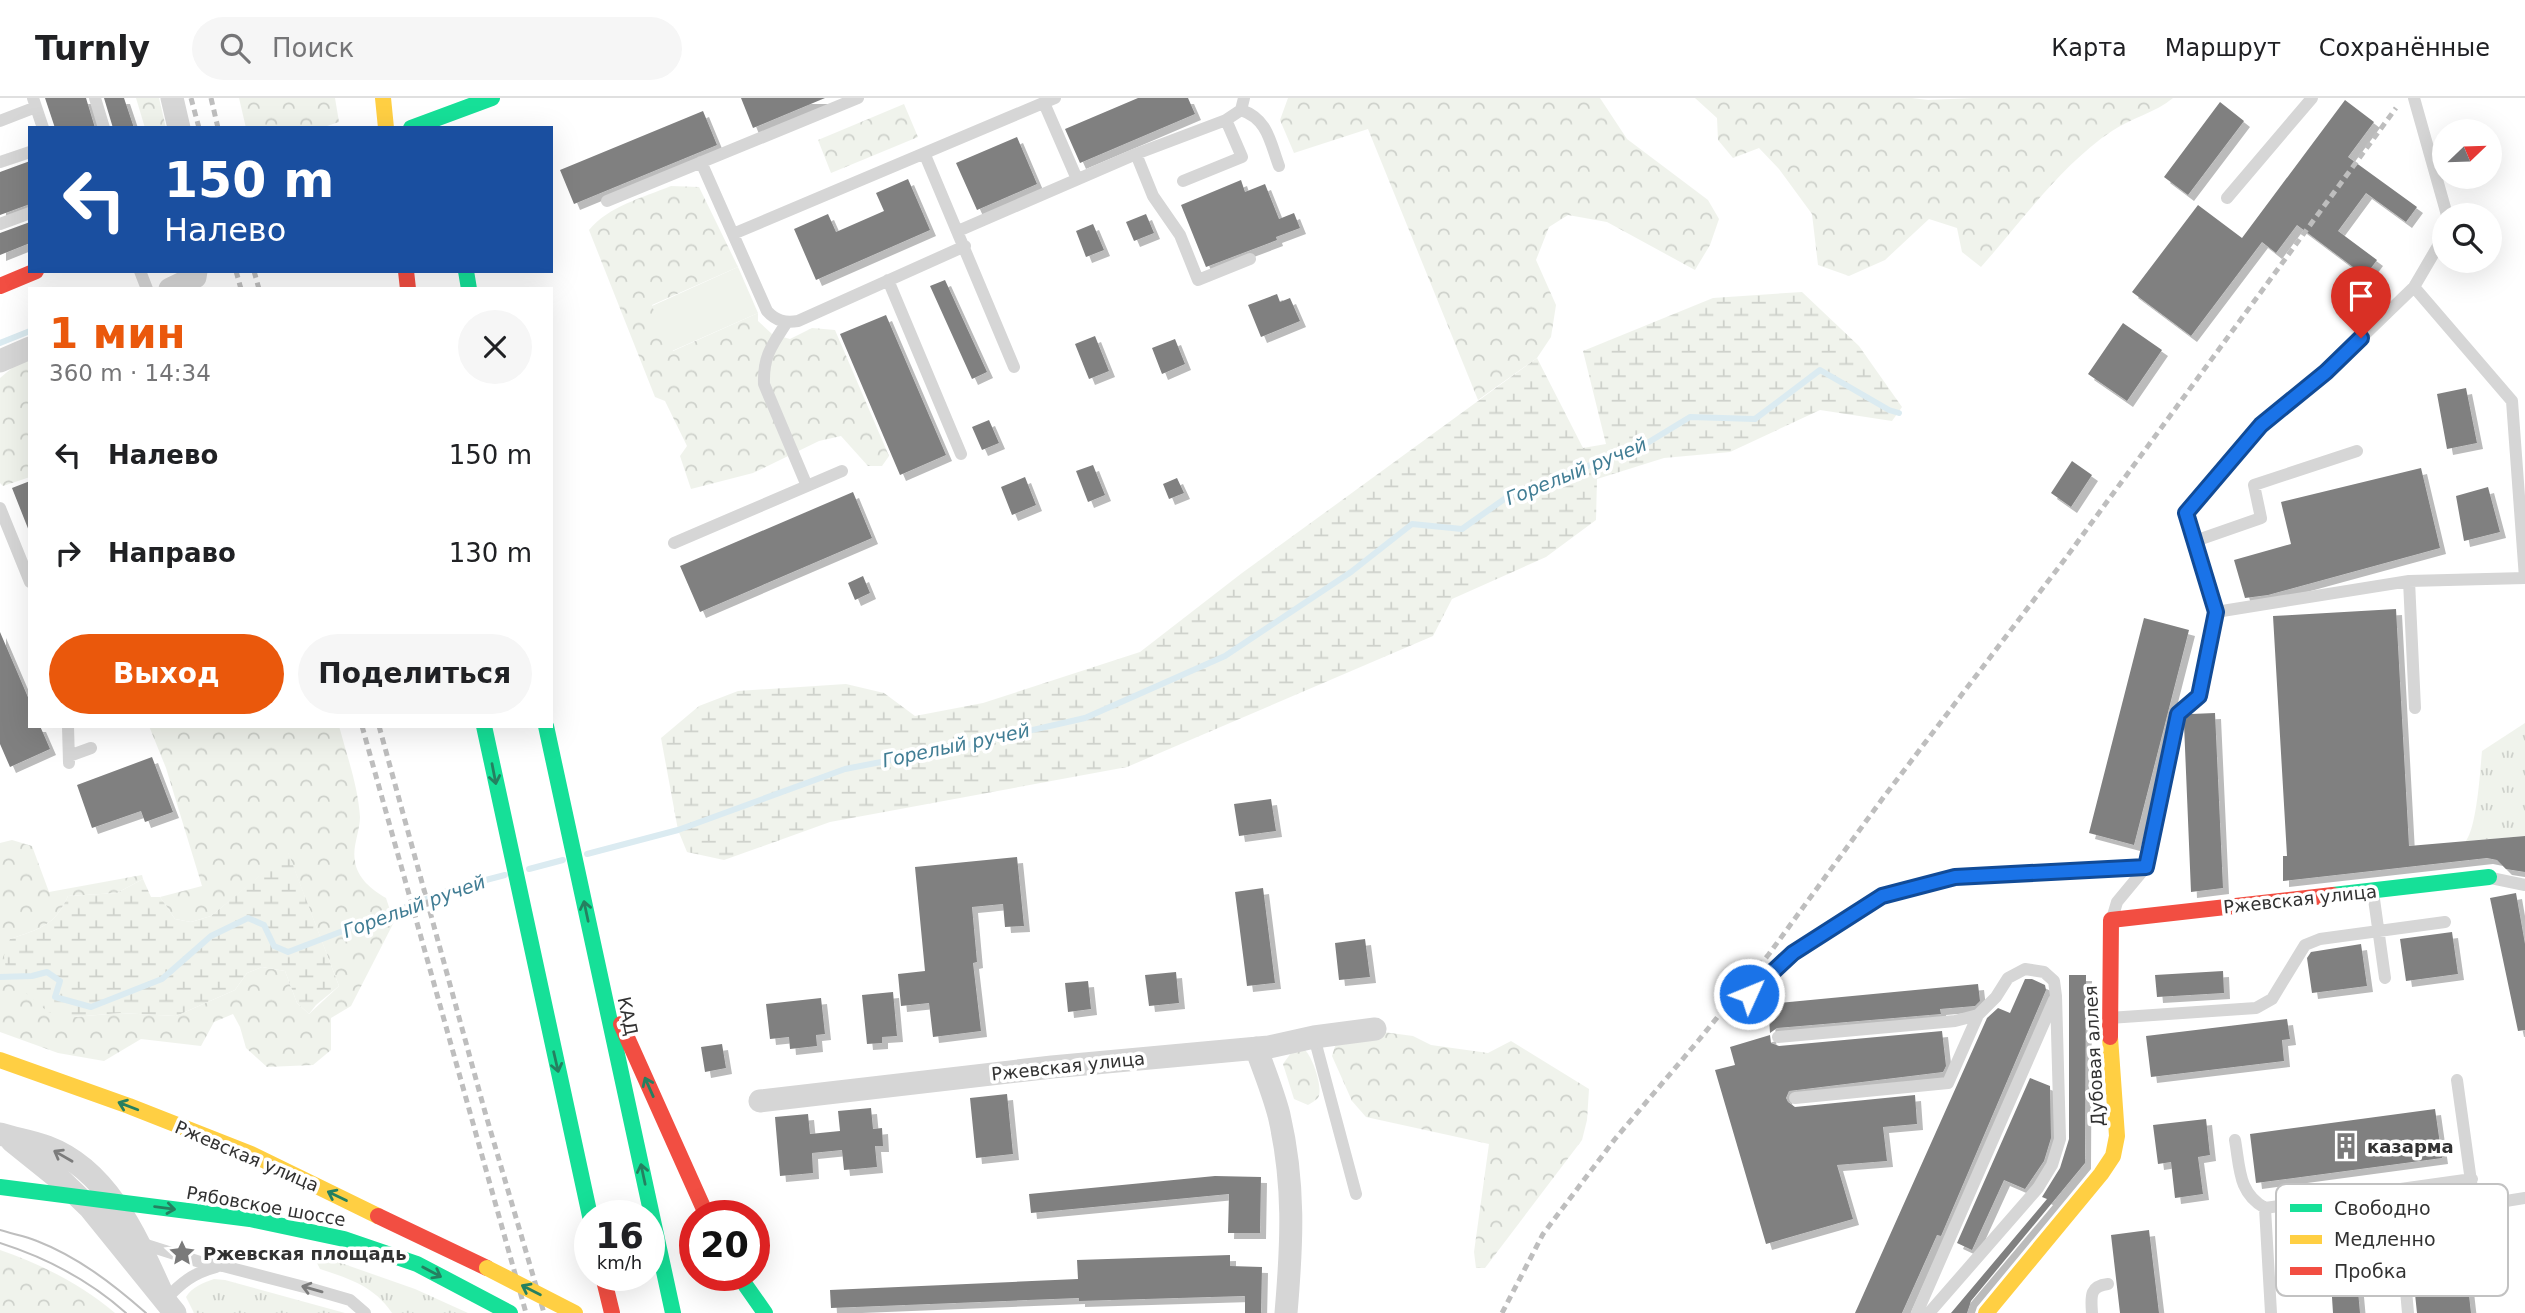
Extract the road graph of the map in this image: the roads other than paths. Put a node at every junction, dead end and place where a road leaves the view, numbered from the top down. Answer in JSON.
{"nodes":[{"id":1,"x":95,"y":98,"type":"edge"},
{"id":2,"x":172,"y":98,"type":"edge"},
{"id":3,"x":383,"y":98,"type":"edge"},
{"id":4,"x":438,"y":98,"type":"edge"},
{"id":5,"x":492,"y":98,"type":"edge"},
{"id":6,"x":858,"y":98,"type":"edge"},
{"id":7,"x":2312,"y":98,"type":"edge"},
{"id":8,"x":2414,"y":98,"type":"edge"},
{"id":9,"x":1050,"y":100,"type":"edge"},
{"id":10,"x":34,"y":103,"type":"edge"},
{"id":11,"x":1243,"y":104,"type":"edge"},
{"id":12,"x":1226,"y":120,"type":"junction"},
{"id":13,"x":0,"y":121,"type":"edge"},
{"id":14,"x":42,"y":126,"type":"edge"},
{"id":15,"x":103,"y":126,"type":"edge"},
{"id":16,"x":179,"y":126,"type":"edge"},
{"id":17,"x":386,"y":126,"type":"edge"},
{"id":18,"x":416,"y":126,"type":"edge"},
{"id":19,"x":442,"y":126,"type":"edge"},
{"id":20,"x":28,"y":153,"type":"edge"},
{"id":21,"x":1136,"y":154,"type":"junction"},
{"id":22,"x":925,"y":155,"type":"junction"},
{"id":23,"x":0,"y":162,"type":"edge"},
{"id":24,"x":701,"y":162,"type":"junction"},
{"id":25,"x":1279,"y":166,"type":"dead end"},
{"id":26,"x":1077,"y":179,"type":"junction"},
{"id":27,"x":1183,"y":181,"type":"dead end"},
{"id":28,"x":2227,"y":198,"type":"dead end"},
{"id":29,"x":607,"y":201,"type":"dead end"},
{"id":30,"x":2444,"y":203,"type":"edge"},
{"id":31,"x":28,"y":214,"type":"edge"},
{"id":32,"x":0,"y":224,"type":"edge"},
{"id":33,"x":958,"y":231,"type":"junction"},
{"id":34,"x":733,"y":234,"type":"junction"},
{"id":35,"x":965,"y":246,"type":"junction"},
{"id":36,"x":2432,"y":256,"type":"edge"},
{"id":37,"x":1250,"y":259,"type":"dead end"},
{"id":38,"x":31,"y":273,"type":"edge"},
{"id":39,"x":196,"y":273,"type":"edge"},
{"id":40,"x":888,"y":280,"type":"junction"},
{"id":41,"x":0,"y":286,"type":"edge"},
{"id":42,"x":174,"y":287,"type":"edge"},
{"id":43,"x":2414,"y":287,"type":"junction"},
{"id":44,"x":787,"y":322,"type":"junction"},
{"id":45,"x":28,"y":349,"type":"edge"},
{"id":46,"x":0,"y":361,"type":"edge"},
{"id":47,"x":1014,"y":367,"type":"dead end"},
{"id":48,"x":2357,"y":452,"type":"dead end"},
{"id":49,"x":961,"y":454,"type":"dead end"},
{"id":50,"x":842,"y":471,"type":"dead end"},
{"id":51,"x":807,"y":486,"type":"junction"},
{"id":52,"x":0,"y":508,"type":"edge"},
{"id":53,"x":2195,"y":541,"type":"junction"},
{"id":54,"x":674,"y":543,"type":"dead end"},
{"id":55,"x":28,"y":577,"type":"edge"},
{"id":56,"x":2525,"y":578,"type":"edge"},
{"id":57,"x":2409,"y":581,"type":"junction"},
{"id":58,"x":2216,"y":612,"type":"junction"},
{"id":59,"x":2416,"y":708,"type":"dead end"},
{"id":60,"x":68,"y":728,"type":"edge"},
{"id":61,"x":484,"y":728,"type":"edge"},
{"id":62,"x":546,"y":728,"type":"edge"},
{"id":63,"x":91,"y":748,"type":"dead end"},
{"id":64,"x":2146,"y":867,"type":"junction"},
{"id":65,"x":2489,"y":877,"type":"joint"},
{"id":66,"x":2525,"y":885,"type":"edge"},
{"id":67,"x":2373,"y":891,"type":"junction"},
{"id":68,"x":2111,"y":920,"type":"junction"},
{"id":69,"x":2445,"y":922,"type":"dead end"},
{"id":70,"x":2379,"y":931,"type":"junction"},
{"id":71,"x":600,"y":978,"type":"junction"},
{"id":72,"x":2385,"y":978,"type":"dead end"},
{"id":73,"x":1749,"y":994,"type":"dead end"},
{"id":74,"x":2056,"y":996,"type":"junction"},
{"id":75,"x":1978,"y":1015,"type":"junction"},
{"id":76,"x":2109,"y":1017,"type":"junction"},
{"id":77,"x":1375,"y":1029,"type":"dead end"},
{"id":78,"x":1314,"y":1037,"type":"junction"},
{"id":79,"x":1779,"y":1037,"type":"dead end"},
{"id":80,"x":1256,"y":1048,"type":"junction"},
{"id":81,"x":0,"y":1060,"type":"edge"},
{"id":82,"x":2457,"y":1080,"type":"dead end"},
{"id":83,"x":1795,"y":1098,"type":"dead end"},
{"id":84,"x":760,"y":1101,"type":"dead end"},
{"id":85,"x":3,"y":1135,"type":"edge"},
{"id":86,"x":2235,"y":1140,"type":"dead end"},
{"id":87,"x":2472,"y":1179,"type":"junction"},
{"id":88,"x":2436,"y":1184,"type":"edge"},
{"id":89,"x":2473,"y":1184,"type":"edge"},
{"id":90,"x":0,"y":1187,"type":"edge"},
{"id":91,"x":1356,"y":1194,"type":"dead end"},
{"id":92,"x":586,"y":1200,"type":"edge"},
{"id":93,"x":700,"y":1200,"type":"edge"},
{"id":94,"x":2276,"y":1206,"type":"edge"},
{"id":95,"x":2265,"y":1208,"type":"junction"},
{"id":96,"x":139,"y":1243,"type":"junction"},
{"id":97,"x":223,"y":1266,"type":"junction"},
{"id":98,"x":2108,"y":1284,"type":"dead end"},
{"id":99,"x":607,"y":1291,"type":"edge"},
{"id":100,"x":750,"y":1291,"type":"edge"},
{"id":101,"x":170,"y":1306,"type":"edge"},
{"id":102,"x":365,"y":1313,"type":"edge"},
{"id":103,"x":510,"y":1313,"type":"edge"},
{"id":104,"x":575,"y":1313,"type":"edge"},
{"id":105,"x":612,"y":1313,"type":"edge"},
{"id":106,"x":673,"y":1313,"type":"edge"},
{"id":107,"x":765,"y":1313,"type":"edge"},
{"id":108,"x":1286,"y":1313,"type":"edge"},
{"id":109,"x":1917,"y":1313,"type":"edge"},
{"id":110,"x":1929,"y":1313,"type":"edge"},
{"id":111,"x":1986,"y":1313,"type":"edge"},
{"id":112,"x":2092,"y":1313,"type":"edge"},
{"id":113,"x":2272,"y":1313,"type":"edge"}],
"edges":[{"from":1,"to":15,"type":"lane"},
{"from":2,"to":16,"type":"street"},
{"from":3,"to":17,"type":"main road"},
{"from":4,"to":19,"type":"main road"},
{"from":5,"to":18,"type":"main road","bridge":true},
{"from":6,"to":24,"type":"lane"},
{"from":7,"to":28,"type":"lane"},
{"from":8,"to":30,"type":"lane"},
{"from":9,"to":22,"type":"lane"},
{"from":9,"to":26,"type":"lane"},
{"from":10,"to":13,"type":"lane"},
{"from":10,"to":14,"type":"lane"},
{"from":11,"to":12,"type":"lane"},
{"from":11,"to":25,"type":"lane"},
{"from":12,"to":21,"type":"lane"},
{"from":12,"to":27,"type":"lane"},
{"from":20,"to":23,"type":"lane"},
{"from":21,"to":26,"type":"lane"},
{"from":21,"to":37,"type":"lane"},
{"from":22,"to":33,"type":"lane"},
{"from":22,"to":34,"type":"lane"},
{"from":24,"to":29,"type":"lane"},
{"from":24,"to":34,"type":"lane"},
{"from":26,"to":33,"type":"lane"},
{"from":31,"to":32,"type":"lane"},
{"from":33,"to":35,"type":"lane"},
{"from":34,"to":44,"type":"lane"},
{"from":35,"to":40,"type":"lane"},
{"from":35,"to":47,"type":"lane"},
{"from":36,"to":43,"type":"lane"},
{"from":38,"to":41,"type":"main road"},
{"from":39,"to":42,"type":"street"},
{"from":40,"to":44,"type":"lane"},
{"from":40,"to":49,"type":"lane"},
{"from":43,"to":53,"type":"lane"},
{"from":43,"to":56,"type":"lane"},
{"from":44,"to":51,"type":"lane"},
{"from":45,"to":46,"type":"street"},
{"from":48,"to":53,"type":"lane"},
{"from":50,"to":51,"type":"lane"},
{"from":51,"to":54,"type":"lane"},
{"from":52,"to":55,"type":"lane"},
{"from":53,"to":58,"type":"lane"},
{"from":56,"to":57,"type":"lane"},
{"from":57,"to":58,"type":"lane"},
{"from":57,"to":59,"type":"lane"},
{"from":58,"to":64,"type":"lane"},
{"from":60,"to":63,"type":"lane"},
{"from":61,"to":92,"type":"main road","one_way":true},
{"from":71,"to":62,"type":"main road","name":"КАД","one_way":true},
{"from":64,"to":68,"type":"lane"},
{"from":64,"to":73,"type":"lane"},
{"from":65,"to":66,"type":"lane"},
{"from":65,"to":67,"type":"main road","name":"Ржевская улица"},
{"from":67,"to":68,"type":"main road","name":"Ржевская улица"},
{"from":67,"to":70,"type":"lane"},
{"from":68,"to":76,"type":"main road","name":"Дубовая аллея"},
{"from":69,"to":70,"type":"lane"},
{"from":70,"to":72,"type":"lane"},
{"from":70,"to":76,"type":"lane"},
{"from":93,"to":71,"type":"main road","one_way":true},
{"from":106,"to":71,"type":"main road","name":"КАД","one_way":true},
{"from":74,"to":75,"type":"lane"},
{"from":74,"to":109,"type":"lane"},
{"from":74,"to":110,"type":"lane"},
{"from":75,"to":79,"type":"lane"},
{"from":75,"to":83,"type":"lane"},
{"from":76,"to":111,"type":"main road","name":"Дубовая аллея"},
{"from":77,"to":78,"type":"street","name":"Ржевская улица"},
{"from":78,"to":80,"type":"street","name":"Ржевская улица"},
{"from":78,"to":91,"type":"lane"},
{"from":80,"to":84,"type":"street","name":"Ржевская улица"},
{"from":80,"to":108,"type":"street"},
{"from":104,"to":81,"type":"main road","name":"Ржевская улица","one_way":true,"bridge":true},
{"from":82,"to":87,"type":"lane"},
{"from":96,"to":85,"type":"street","one_way":true},
{"from":85,"to":101,"type":"street"},
{"from":86,"to":95,"type":"lane"},
{"from":87,"to":88,"type":"lane"},
{"from":87,"to":89,"type":"lane"},
{"from":90,"to":103,"type":"main road","name":"Рябовское шоссе","one_way":true,"bridge":true},
{"from":94,"to":95,"type":"lane"},
{"from":95,"to":113,"type":"lane"},
{"from":96,"to":97,"type":"lane"},
{"from":96,"to":101,"type":"street"},
{"from":97,"to":101,"type":"lane"},
{"from":102,"to":97,"type":"lane","one_way":true},
{"from":98,"to":112,"type":"lane"},
{"from":99,"to":105,"type":"main road"},
{"from":100,"to":107,"type":"main road"}]}
